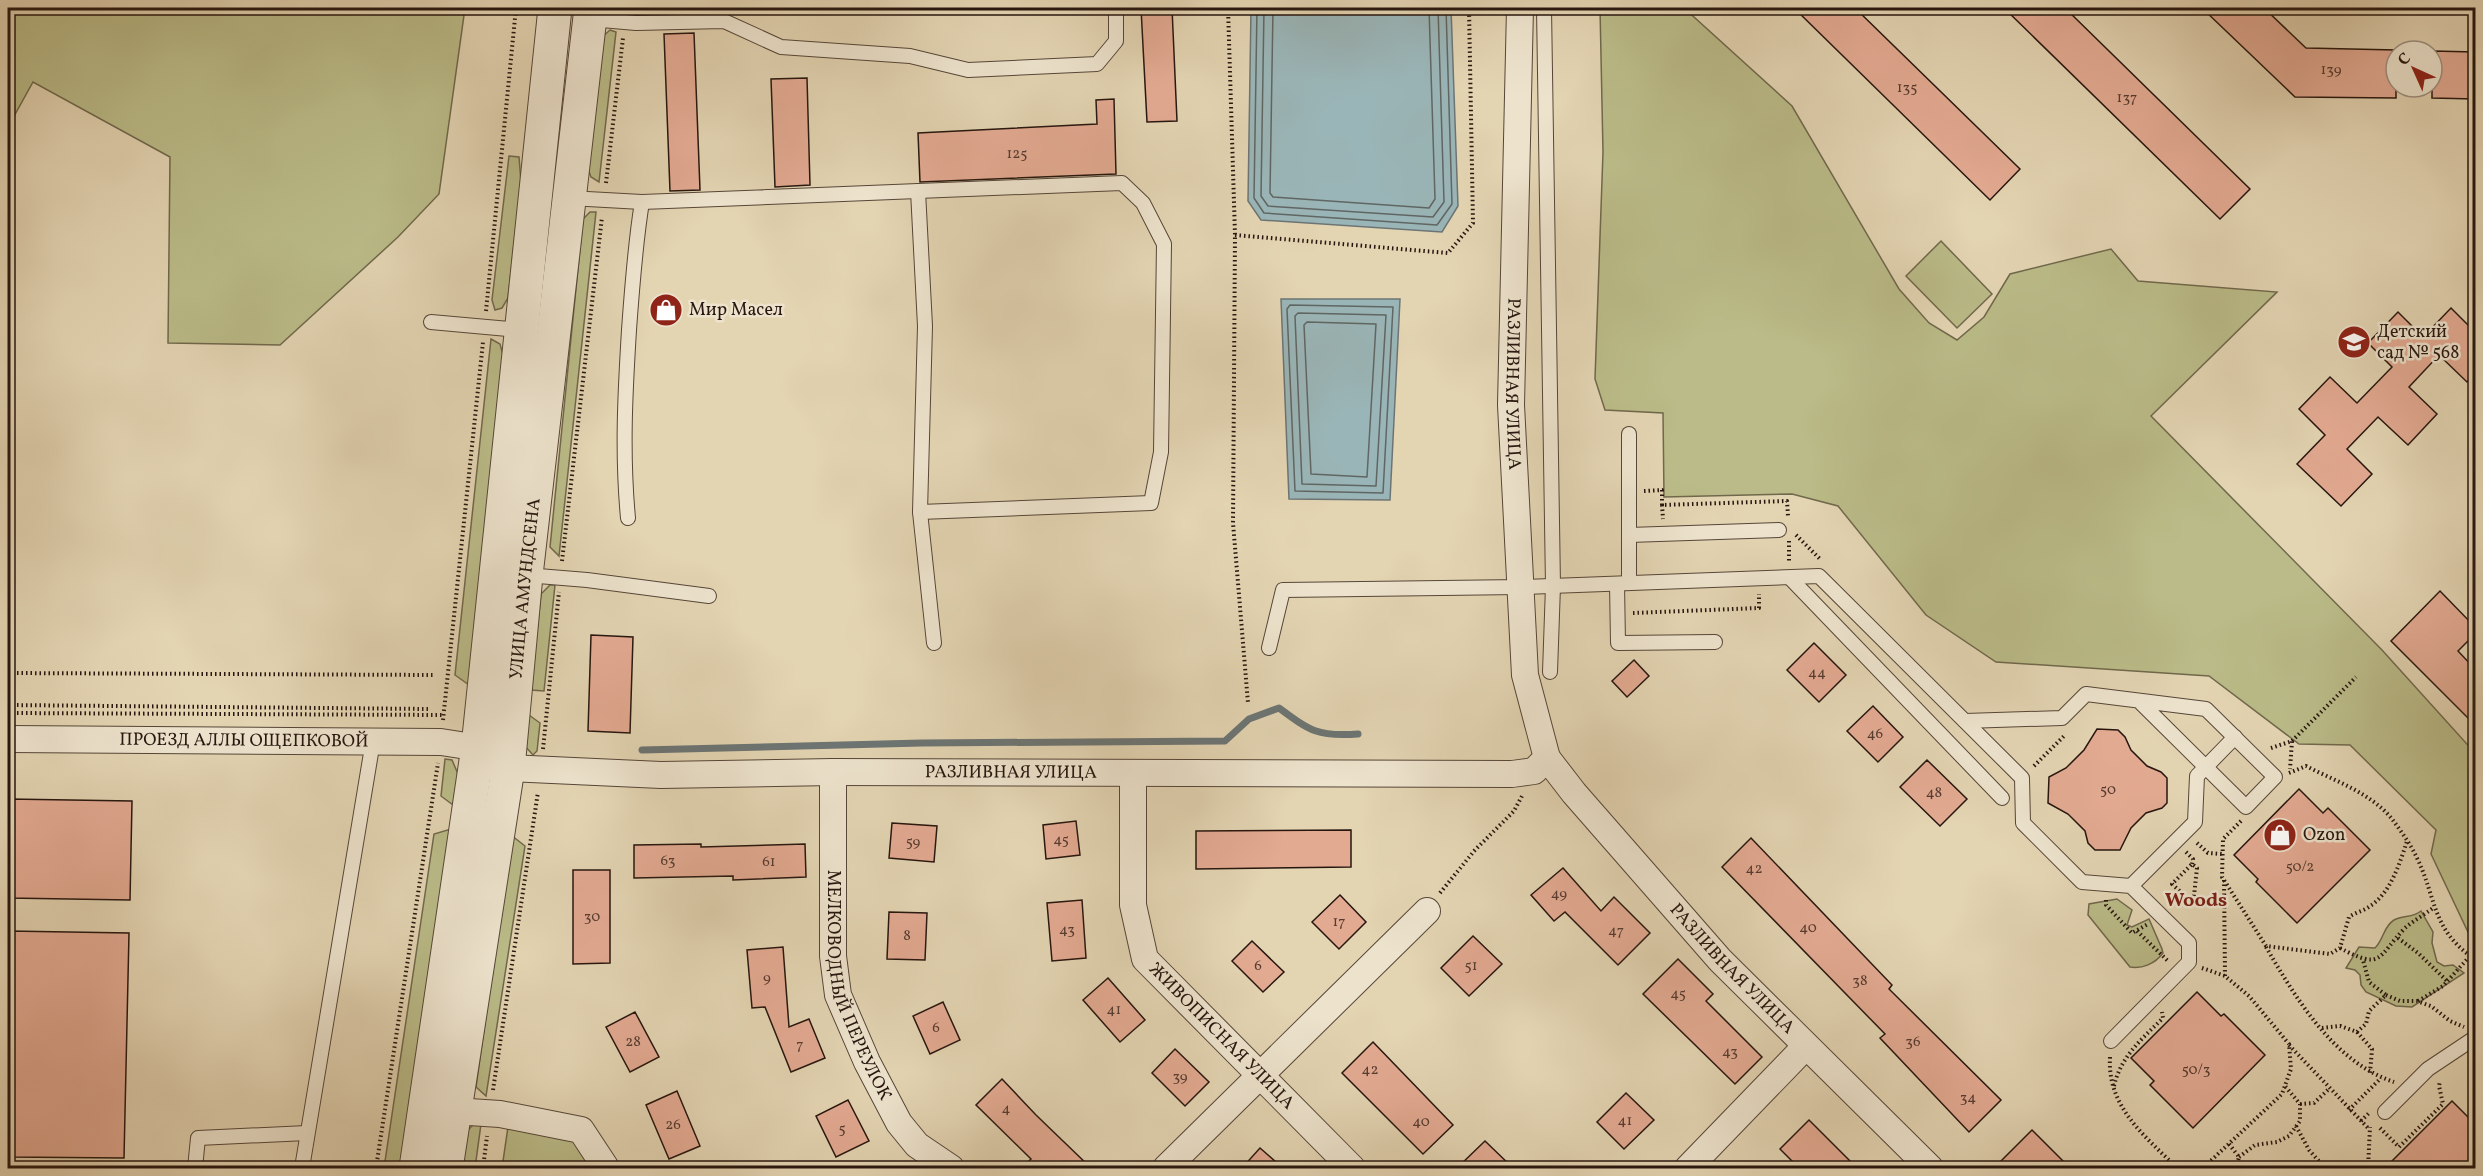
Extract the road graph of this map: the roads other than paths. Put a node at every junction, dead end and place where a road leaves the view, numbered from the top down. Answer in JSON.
{"nodes":[{"id":1,"x":555,"y":8,"type":"edge"},
{"id":2,"x":1116,"y":8,"type":"edge"},
{"id":3,"x":1520,"y":8,"type":"edge"},
{"id":4,"x":1544,"y":8,"type":"edge"},
{"id":5,"x":591,"y":13,"type":"edge"},
{"id":6,"x":724,"y":14,"type":"edge"},
{"id":7,"x":918,"y":190,"type":"junction"},
{"id":8,"x":569,"y":198,"type":"junction"},
{"id":9,"x":642,"y":202,"type":"junction"},
{"id":10,"x":431,"y":322,"type":"dead end"},
{"id":11,"x":520,"y":330,"type":"junction"},
{"id":12,"x":1629,"y":434,"type":"dead end"},
{"id":13,"x":920,"y":512,"type":"junction"},
{"id":14,"x":628,"y":518,"type":"dead end"},
{"id":15,"x":1785,"y":527,"type":"road end"},
{"id":16,"x":1629,"y":535,"type":"junction"},
{"id":17,"x":1789,"y":571,"type":"junction"},
{"id":18,"x":526,"y":575,"type":"junction"},
{"id":19,"x":1623,"y":583,"type":"junction"},
{"id":20,"x":1553,"y":586,"type":"junction"},
{"id":21,"x":1521,"y":587,"type":"junction"},
{"id":22,"x":709,"y":596,"type":"dead end"},
{"id":23,"x":1715,"y":642,"type":"dead end"},
{"id":24,"x":934,"y":643,"type":"dead end"},
{"id":25,"x":1269,"y":648,"type":"dead end"},
{"id":26,"x":1550,"y":672,"type":"dead end"},
{"id":27,"x":2139,"y":701,"type":"junction"},
{"id":28,"x":1965,"y":721,"type":"junction"},
{"id":29,"x":2235,"y":737,"type":"junction"},
{"id":30,"x":8,"y":739,"type":"edge"},
{"id":31,"x":373,"y":741,"type":"junction"},
{"id":32,"x":478,"y":747,"type":"junction"},
{"id":33,"x":1540,"y":765,"type":"junction"},
{"id":34,"x":2205,"y":767,"type":"junction"},
{"id":35,"x":508,"y":768,"type":"junction"},
{"id":36,"x":833,"y":772,"type":"junction"},
{"id":37,"x":1133,"y":773,"type":"junction"},
{"id":38,"x":2002,"y":798,"type":"dead end"},
{"id":39,"x":2131,"y":886,"type":"junction"},
{"id":40,"x":1427,"y":911,"type":"road end"},
{"id":41,"x":2474,"y":1038,"type":"edge"},
{"id":42,"x":2111,"y":1041,"type":"road end"},
{"id":43,"x":1806,"y":1046,"type":"junction"},
{"id":44,"x":1260,"y":1075,"type":"junction"},
{"id":45,"x":454,"y":1111,"type":"junction"},
{"id":46,"x":2385,"y":1112,"type":"dead end"},
{"id":47,"x":307,"y":1133,"type":"junction"},
{"id":48,"x":195,"y":1168,"type":"edge"},
{"id":49,"x":302,"y":1168,"type":"edge"},
{"id":50,"x":416,"y":1168,"type":"edge"},
{"id":51,"x":446,"y":1168,"type":"edge"},
{"id":52,"x":606,"y":1168,"type":"edge"},
{"id":53,"x":951,"y":1168,"type":"edge"},
{"id":54,"x":1166,"y":1168,"type":"edge"},
{"id":55,"x":1352,"y":1168,"type":"edge"},
{"id":56,"x":1688,"y":1168,"type":"edge"},
{"id":57,"x":1930,"y":1168,"type":"edge"}],
"edges":[{"from":1,"to":11,"type":"street","name":"УЛИЦА АМУНДСЕНА"},
{"from":2,"to":6,"type":"lane"},
{"from":3,"to":21,"type":"street","name":"РАЗЛИВНАЯ УЛИЦА"},
{"from":4,"to":20,"type":"lane"},
{"from":5,"to":6,"type":"lane"},
{"from":5,"to":8,"type":"street","name":"УЛИЦА АМУНДСЕНА"},
{"from":7,"to":9,"type":"lane"},
{"from":7,"to":13,"type":"lane"},
{"from":7,"to":13,"type":"lane"},
{"from":8,"to":9,"type":"lane"},
{"from":8,"to":18,"type":"street","name":"УЛИЦА АМУНДСЕНА"},
{"from":9,"to":14,"type":"lane"},
{"from":10,"to":11,"type":"lane"},
{"from":11,"to":32,"type":"street","name":"УЛИЦА АМУНДСЕНА"},
{"from":12,"to":16,"type":"lane"},
{"from":13,"to":24,"type":"lane"},
{"from":15,"to":16,"type":"lane"},
{"from":16,"to":19,"type":"lane"},
{"from":17,"to":19,"type":"lane"},
{"from":17,"to":28,"type":"lane"},
{"from":17,"to":38,"type":"lane"},
{"from":18,"to":22,"type":"lane"},
{"from":18,"to":35,"type":"street","name":"УЛИЦА АМУНДСЕНА"},
{"from":19,"to":20,"type":"lane"},
{"from":19,"to":23,"type":"lane"},
{"from":20,"to":21,"type":"lane"},
{"from":20,"to":26,"type":"lane"},
{"from":21,"to":25,"type":"lane"},
{"from":21,"to":33,"type":"street","name":"РАЗЛИВНАЯ УЛИЦА"},
{"from":27,"to":28,"type":"lane"},
{"from":27,"to":29,"type":"lane"},
{"from":27,"to":34,"type":"lane"},
{"from":28,"to":39,"type":"lane"},
{"from":29,"to":34,"type":"lane"},
{"from":29,"to":34,"type":"lane"},
{"from":30,"to":31,"type":"street","name":"ПРОЕЗД АЛЛЫ ОЩЕПКОВОЙ"},
{"from":31,"to":32,"type":"street","name":"ПРОЕЗД АЛЛЫ ОЩЕПКОВОЙ"},
{"from":31,"to":47,"type":"lane"},
{"from":32,"to":35,"type":"street"},
{"from":32,"to":50,"type":"street","name":"УЛИЦА АМУНДСЕНА"},
{"from":33,"to":37,"type":"street","name":"РАЗЛИВНАЯ УЛИЦА"},
{"from":33,"to":43,"type":"street","name":"РАЗЛИВНАЯ УЛИЦА"},
{"from":34,"to":39,"type":"lane"},
{"from":35,"to":36,"type":"street","name":"РАЗЛИВНАЯ УЛИЦА"},
{"from":35,"to":45,"type":"street","name":"УЛИЦА АМУНДСЕНА"},
{"from":36,"to":37,"type":"street","name":"РАЗЛИВНАЯ УЛИЦА"},
{"from":36,"to":53,"type":"street","name":"МЕЛКОВОДНЫЙ ПЕРЕУЛОК"},
{"from":37,"to":44,"type":"street","name":"ЖИВОПИСНАЯ УЛИЦА"},
{"from":39,"to":42,"type":"lane"},
{"from":40,"to":44,"type":"street"},
{"from":41,"to":46,"type":"lane"},
{"from":43,"to":56,"type":"street"},
{"from":43,"to":57,"type":"street","name":"РАЗЛИВНАЯ УЛИЦА"},
{"from":44,"to":54,"type":"street"},
{"from":44,"to":55,"type":"street","name":"ЖИВОПИСНАЯ УЛИЦА"},
{"from":45,"to":51,"type":"street","name":"УЛИЦА АМУНДСЕНА"},
{"from":45,"to":52,"type":"street"},
{"from":47,"to":48,"type":"lane"},
{"from":47,"to":49,"type":"lane"}]}
